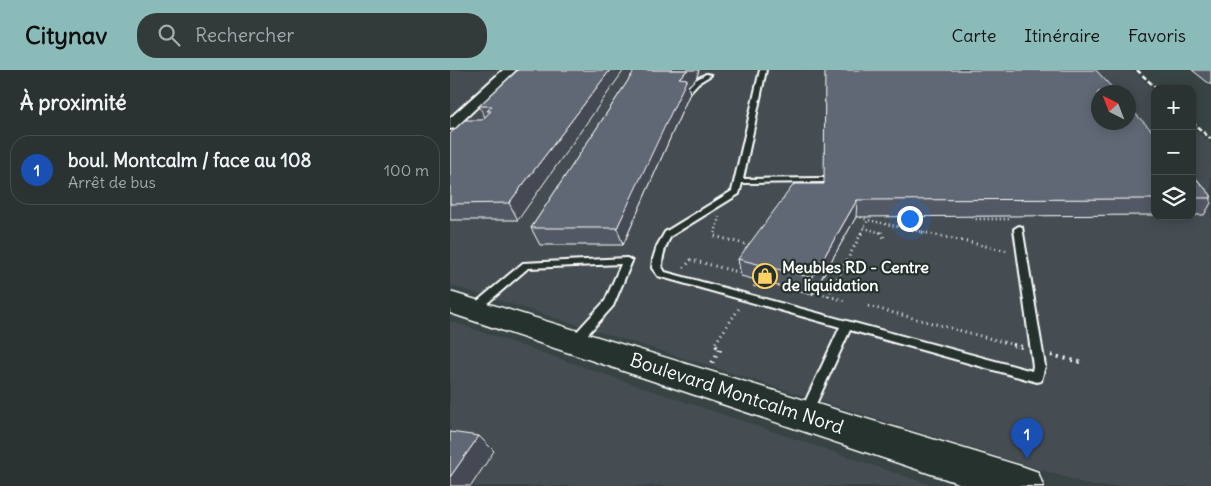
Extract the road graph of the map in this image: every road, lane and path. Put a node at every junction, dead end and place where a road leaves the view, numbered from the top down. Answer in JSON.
{"nodes":[{"id":1,"x":510,"y":70,"type":"edge"},
{"id":2,"x":763,"y":70,"type":"edge"},
{"id":3,"x":708,"y":75,"type":"dead end"},
{"id":4,"x":686,"y":93,"type":"edge"},
{"id":5,"x":450,"y":125,"type":"edge"},
{"id":6,"x":824,"y":180,"type":"edge"},
{"id":7,"x":738,"y":181,"type":"junction"},
{"id":8,"x":721,"y":208,"type":"dead end"},
{"id":9,"x":861,"y":217,"type":"dead end"},
{"id":10,"x":973,"y":217,"type":"dead end"},
{"id":11,"x":868,"y":220,"type":"junction"},
{"id":12,"x":885,"y":224,"type":"junction"},
{"id":13,"x":1019,"y":224,"type":"joint"},
{"id":14,"x":864,"y":228,"type":"junction"},
{"id":15,"x":882,"y":232,"type":"junction"},
{"id":16,"x":754,"y":238,"type":"edge"},
{"id":17,"x":885,"y":240,"type":"dead end"},
{"id":18,"x":749,"y":245,"type":"junction"},
{"id":19,"x":754,"y":246,"type":"edge"},
{"id":20,"x":1010,"y":251,"type":"dead end"},
{"id":21,"x":691,"y":260,"type":"dead end"},
{"id":22,"x":742,"y":272,"type":"edge"},
{"id":23,"x":814,"y":292,"type":"dead end"},
{"id":24,"x":828,"y":296,"type":"junction"},
{"id":25,"x":846,"y":301,"type":"dead end"},
{"id":26,"x":462,"y":306,"type":"edge"},
{"id":27,"x":741,"y":306,"type":"dead end"},
{"id":28,"x":868,"y":306,"type":"dead end"},
{"id":29,"x":847,"y":325,"type":"junction"},
{"id":30,"x":575,"y":341,"type":"junction"},
{"id":31,"x":1023,"y":347,"type":"dead end"},
{"id":32,"x":1051,"y":355,"type":"dead end"},
{"id":33,"x":1080,"y":362,"type":"dead end"},
{"id":34,"x":711,"y":364,"type":"dead end"},
{"id":35,"x":805,"y":415,"type":"junction"},
{"id":36,"x":1024,"y":486,"type":"edge"}],
"edges":[{"from":1,"to":5,"type":"street"},
{"from":2,"to":7,"type":"lane"},
{"from":3,"to":4,"type":"lane"},
{"from":6,"to":7,"type":"lane"},
{"from":7,"to":29,"type":"lane"},
{"from":8,"to":18,"type":"path"},
{"from":9,"to":11,"type":"path"},
{"from":10,"to":13,"type":"path"},
{"from":11,"to":12,"type":"path"},
{"from":11,"to":14,"type":"path"},
{"from":12,"to":15,"type":"path"},
{"from":12,"to":20,"type":"path"},
{"from":13,"to":29,"type":"lane"},
{"from":14,"to":15,"type":"path"},
{"from":14,"to":24,"type":"path"},
{"from":15,"to":17,"type":"path"},
{"from":16,"to":18,"type":"path"},
{"from":18,"to":19,"type":"path"},
{"from":21,"to":22,"type":"path"},
{"from":23,"to":24,"type":"path"},
{"from":24,"to":25,"type":"path"},
{"from":26,"to":30,"type":"street","name":"Boulevard Montcalm Nord"},
{"from":26,"to":30,"type":"lane"},
{"from":27,"to":34,"type":"path"},
{"from":28,"to":31,"type":"path"},
{"from":29,"to":35,"type":"lane"},
{"from":30,"to":35,"type":"street","name":"Boulevard Montcalm Nord"},
{"from":32,"to":33,"type":"path"},
{"from":35,"to":36,"type":"street","name":"Boulevard Montcalm Nord"}]}
